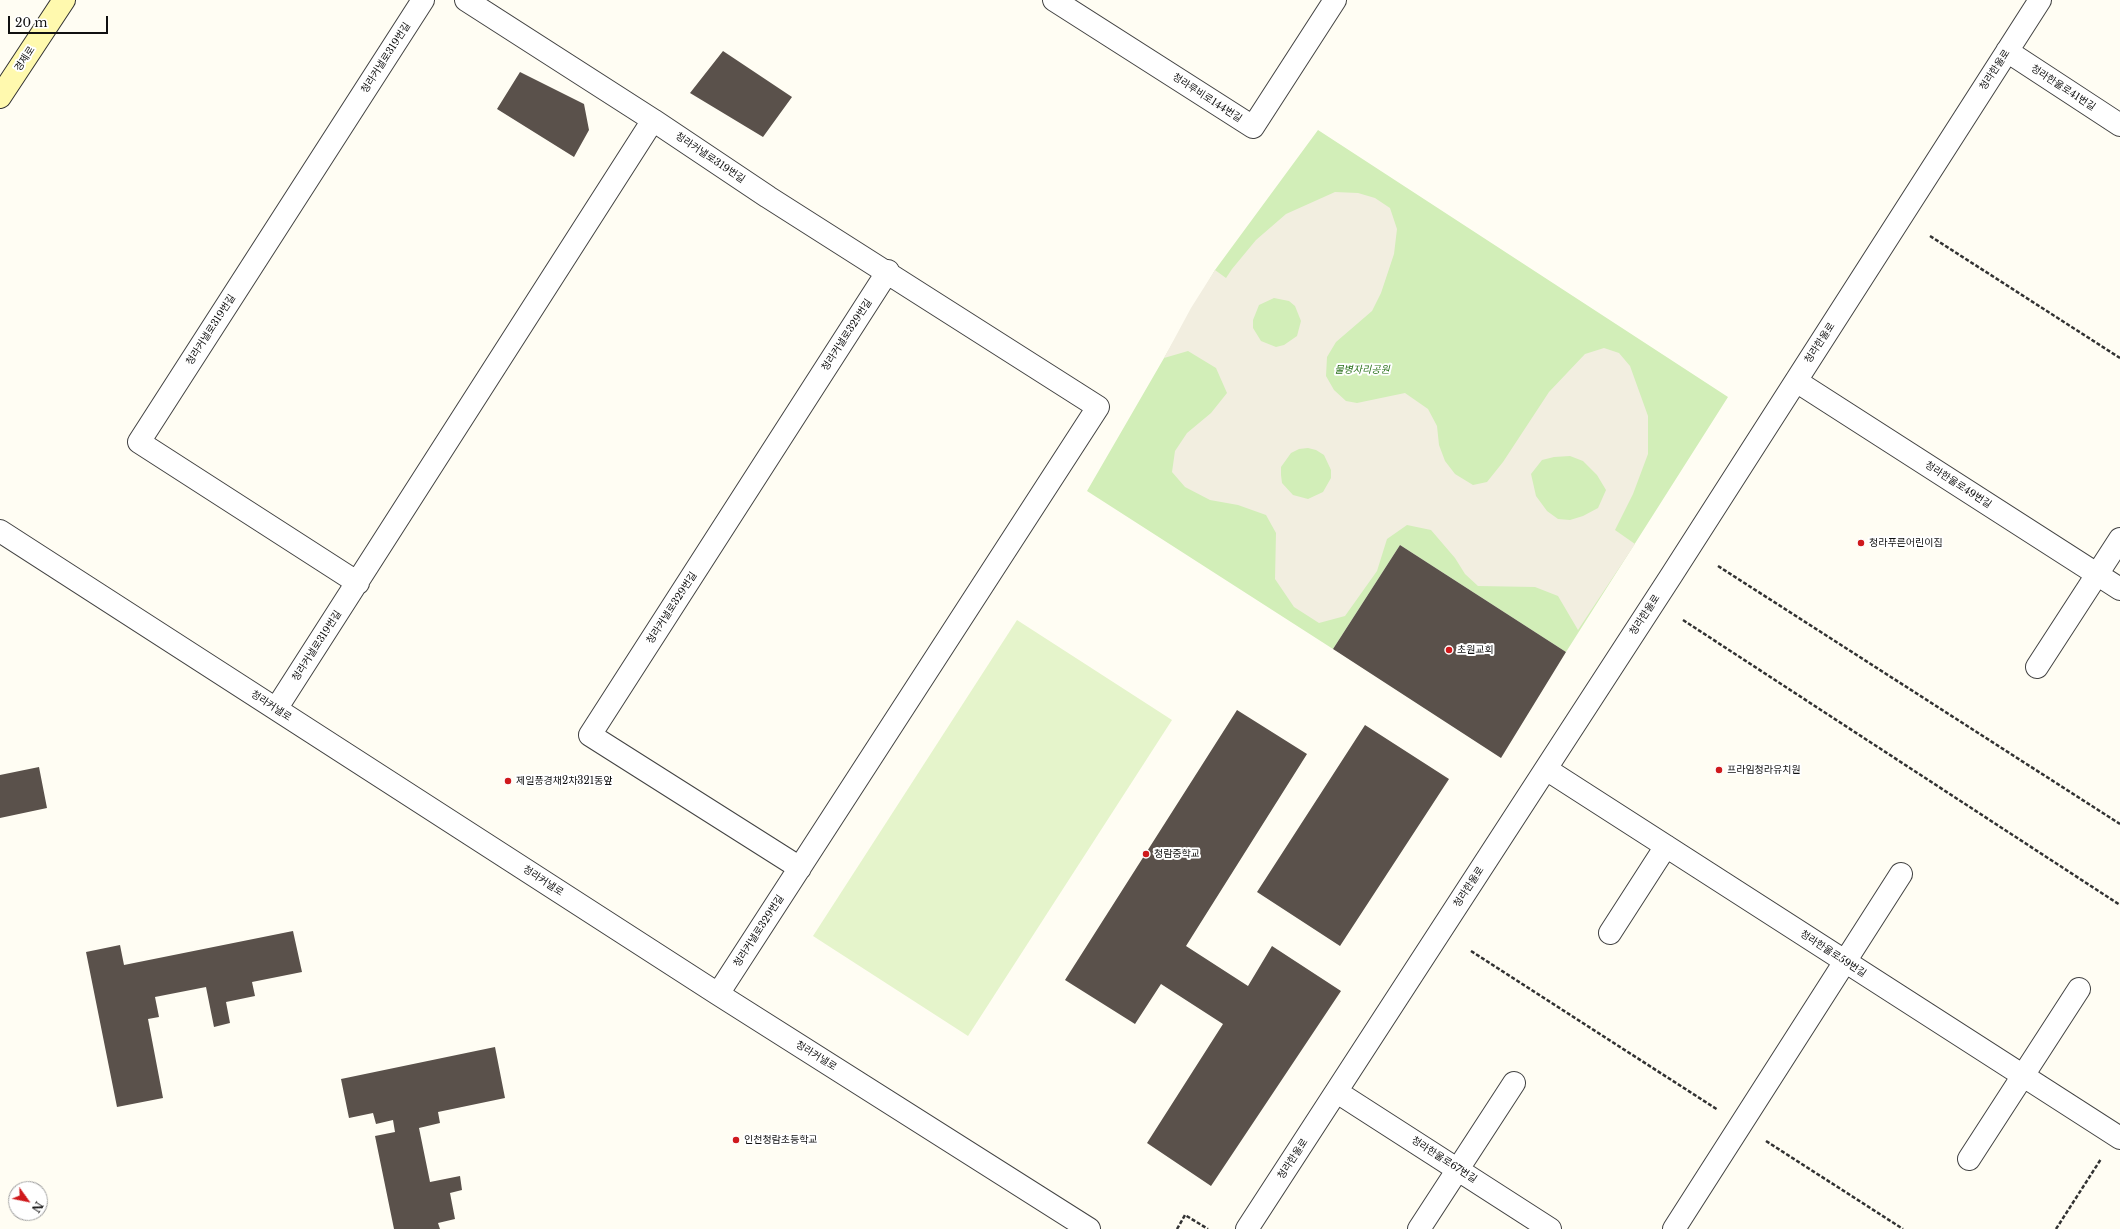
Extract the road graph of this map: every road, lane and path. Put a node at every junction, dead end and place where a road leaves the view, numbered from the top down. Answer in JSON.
{"nodes":[{"id":1,"x":64,"y":0,"type":"edge"},
{"id":2,"x":423,"y":0,"type":"edge"},
{"id":3,"x":466,"y":0,"type":"edge"},
{"id":4,"x":1054,"y":0,"type":"edge"},
{"id":5,"x":1335,"y":0,"type":"edge"},
{"id":6,"x":2040,"y":0,"type":"edge"},
{"id":7,"x":2007,"y":51,"type":"junction"},
{"id":8,"x":0,"y":98,"type":"edge"},
{"id":9,"x":653,"y":120,"type":"junction"},
{"id":10,"x":2120,"y":124,"type":"edge"},
{"id":11,"x":768,"y":197,"type":"joint"},
{"id":12,"x":1930,"y":236,"type":"dead end"},
{"id":13,"x":888,"y":271,"type":"junction"},
{"id":14,"x":2120,"y":358,"type":"edge"},
{"id":15,"x":1796,"y":381,"type":"junction"},
{"id":16,"x":0,"y":531,"type":"edge"},
{"id":17,"x":2120,"y":539,"type":"edge"},
{"id":18,"x":1718,"y":566,"type":"dead end"},
{"id":19,"x":2097,"y":574,"type":"junction"},
{"id":20,"x":358,"y":583,"type":"junction"},
{"id":21,"x":2120,"y":589,"type":"edge"},
{"id":22,"x":1683,"y":620,"type":"dead end"},
{"id":23,"x":2037,"y":667,"type":"dead end"},
{"id":24,"x":276,"y":710,"type":"junction"},
{"id":25,"x":1546,"y":769,"type":"junction"},
{"id":26,"x":2120,"y":824,"type":"edge"},
{"id":27,"x":1666,"y":846,"type":"junction"},
{"id":28,"x":800,"y":868,"type":"junction"},
{"id":29,"x":1901,"y":874,"type":"dead end"},
{"id":30,"x":2120,"y":905,"type":"edge"},
{"id":31,"x":1610,"y":933,"type":"dead end"},
{"id":32,"x":1471,"y":951,"type":"dead end"},
{"id":33,"x":1845,"y":961,"type":"junction"},
{"id":34,"x":2078,"y":989,"type":"dead end"},
{"id":35,"x":718,"y":994,"type":"junction"},
{"id":36,"x":2023,"y":1076,"type":"junction"},
{"id":37,"x":1514,"y":1083,"type":"dead end"},
{"id":38,"x":1337,"y":1092,"type":"junction"},
{"id":39,"x":1741,"y":1124,"type":"junction"},
{"id":40,"x":2118,"y":1137,"type":"edge"},
{"id":41,"x":1970,"y":1159,"type":"dead end"},
{"id":42,"x":1458,"y":1170,"type":"junction"},
{"id":43,"x":1089,"y":1229,"type":"edge"},
{"id":44,"x":1176,"y":1229,"type":"edge"},
{"id":45,"x":1208,"y":1229,"type":"edge"},
{"id":46,"x":1247,"y":1229,"type":"edge"},
{"id":47,"x":1419,"y":1229,"type":"edge"},
{"id":48,"x":1550,"y":1229,"type":"edge"},
{"id":49,"x":1674,"y":1229,"type":"edge"},
{"id":50,"x":1903,"y":1229,"type":"edge"},
{"id":51,"x":2056,"y":1229,"type":"edge"}],
"edges":[{"from":1,"to":8,"type":"main road","name":"경제로"},
{"from":2,"to":20,"type":"street","name":"청라커낼로319번길"},
{"from":3,"to":9,"type":"street","name":"청라커낼로319번길"},
{"from":4,"to":5,"type":"street","name":"청라루비로144번길"},
{"from":6,"to":7,"type":"street","name":"청라한울로"},
{"from":7,"to":10,"type":"street","name":"청라한울로41번길"},
{"from":7,"to":15,"type":"street","name":"청라한울로"},
{"from":9,"to":11,"type":"street","name":"청라커낼로319번길"},
{"from":9,"to":20,"type":"street","name":"청라커낼로319번길"},
{"from":11,"to":13,"type":"street","name":"청라커낼로329번길"},
{"from":12,"to":14,"type":"path"},
{"from":13,"to":28,"type":"street","name":"청라커낼로329번길"},
{"from":13,"to":28,"type":"street","name":"청라커낼로329번길"},
{"from":15,"to":19,"type":"street","name":"청라한울로49번길"},
{"from":15,"to":25,"type":"street","name":"청라한울로"},
{"from":16,"to":24,"type":"street","name":"청라커낼로"},
{"from":17,"to":19,"type":"street"},
{"from":18,"to":26,"type":"path"},
{"from":19,"to":21,"type":"street","name":"청라한울로49번길"},
{"from":19,"to":23,"type":"street"},
{"from":20,"to":24,"type":"street","name":"청라커낼로319번길"},
{"from":22,"to":30,"type":"path"},
{"from":24,"to":35,"type":"street","name":"청라커낼로"},
{"from":25,"to":27,"type":"street","name":"청라한울로59번길"},
{"from":25,"to":38,"type":"street","name":"청라한울로"},
{"from":27,"to":31,"type":"street"},
{"from":27,"to":33,"type":"street","name":"청라한울로59번길"},
{"from":28,"to":35,"type":"street","name":"청라커낼로329번길"},
{"from":29,"to":33,"type":"street"},
{"from":32,"to":39,"type":"path"},
{"from":33,"to":36,"type":"street","name":"청라한울로59번길"},
{"from":33,"to":39,"type":"street"},
{"from":34,"to":36,"type":"street"},
{"from":35,"to":43,"type":"street","name":"청라커낼로"},
{"from":36,"to":40,"type":"street","name":"청라한울로59번길"},
{"from":36,"to":41,"type":"street"},
{"from":37,"to":42,"type":"street"},
{"from":38,"to":42,"type":"street","name":"청라한울로67번길"},
{"from":38,"to":46,"type":"street","name":"청라한울로"},
{"from":39,"to":49,"type":"street"},
{"from":39,"to":50,"type":"path"},
{"from":40,"to":51,"type":"path"},
{"from":42,"to":47,"type":"street"},
{"from":42,"to":48,"type":"street","name":"청라한울로67번길"},
{"from":44,"to":45,"type":"path"}]}
